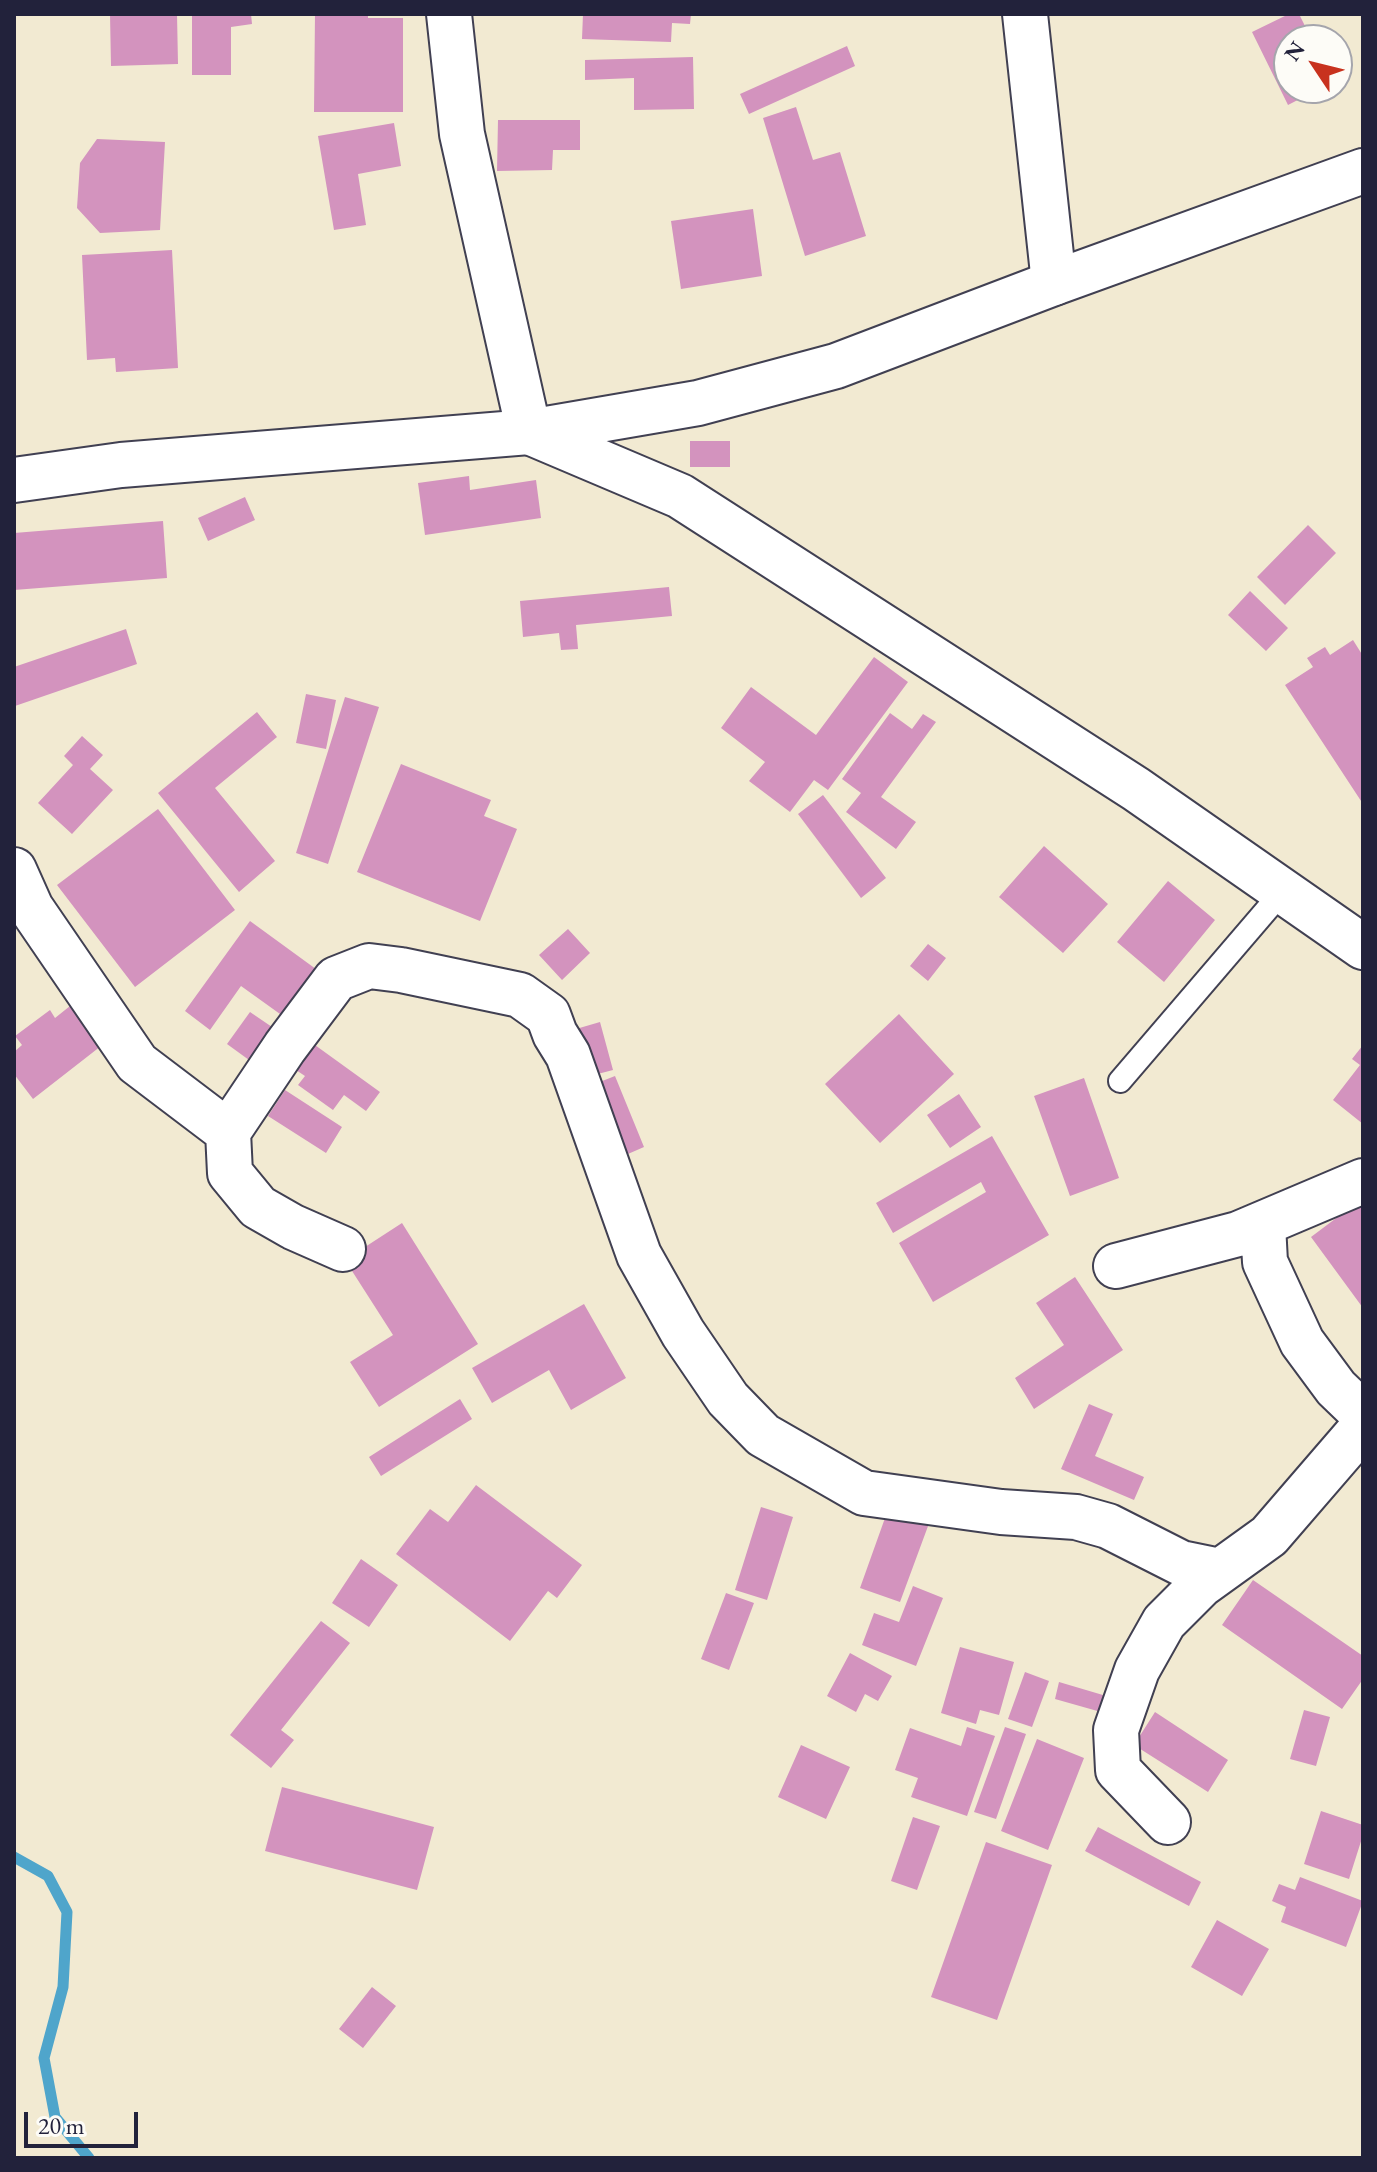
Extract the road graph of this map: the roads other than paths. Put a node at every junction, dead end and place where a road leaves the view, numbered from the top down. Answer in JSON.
{"nodes":[{"id":1,"x":449,"y":14,"type":"edge"},
{"id":2,"x":1025,"y":14,"type":"edge"},
{"id":3,"x":1363,"y":171,"type":"edge"},
{"id":4,"x":1054,"y":283,"type":"junction"},
{"id":5,"x":529,"y":432,"type":"junction"},
{"id":6,"x":14,"y":480,"type":"edge"},
{"id":7,"x":14,"y":870,"type":"edge"},
{"id":8,"x":1282,"y":892,"type":"junction"},
{"id":9,"x":1363,"y":947,"type":"edge"},
{"id":10,"x":1120,"y":1081,"type":"dead end"},
{"id":11,"x":228,"y":1132,"type":"junction"},
{"id":12,"x":1363,"y":1181,"type":"edge"},
{"id":13,"x":1263,"y":1225,"type":"junction"},
{"id":14,"x":343,"y":1249,"type":"dead end"},
{"id":15,"x":1116,"y":1266,"type":"dead end"},
{"id":16,"x":1363,"y":1414,"type":"edge"},
{"id":17,"x":1363,"y":1427,"type":"edge"},
{"id":18,"x":1220,"y":1571,"type":"junction"},
{"id":19,"x":1168,"y":1822,"type":"dead end"}],
"edges":[{"from":1,"to":5,"type":"street"},
{"from":2,"to":4,"type":"street"},
{"from":3,"to":4,"type":"street"},
{"from":4,"to":5,"type":"street"},
{"from":5,"to":6,"type":"street"},
{"from":5,"to":8,"type":"street"},
{"from":7,"to":11,"type":"street"},
{"from":8,"to":9,"type":"street"},
{"from":8,"to":10,"type":"lane"},
{"from":11,"to":14,"type":"street"},
{"from":11,"to":18,"type":"street"},
{"from":12,"to":13,"type":"street"},
{"from":13,"to":15,"type":"street"},
{"from":13,"to":16,"type":"street"},
{"from":17,"to":18,"type":"street"},
{"from":18,"to":19,"type":"street"}]}
